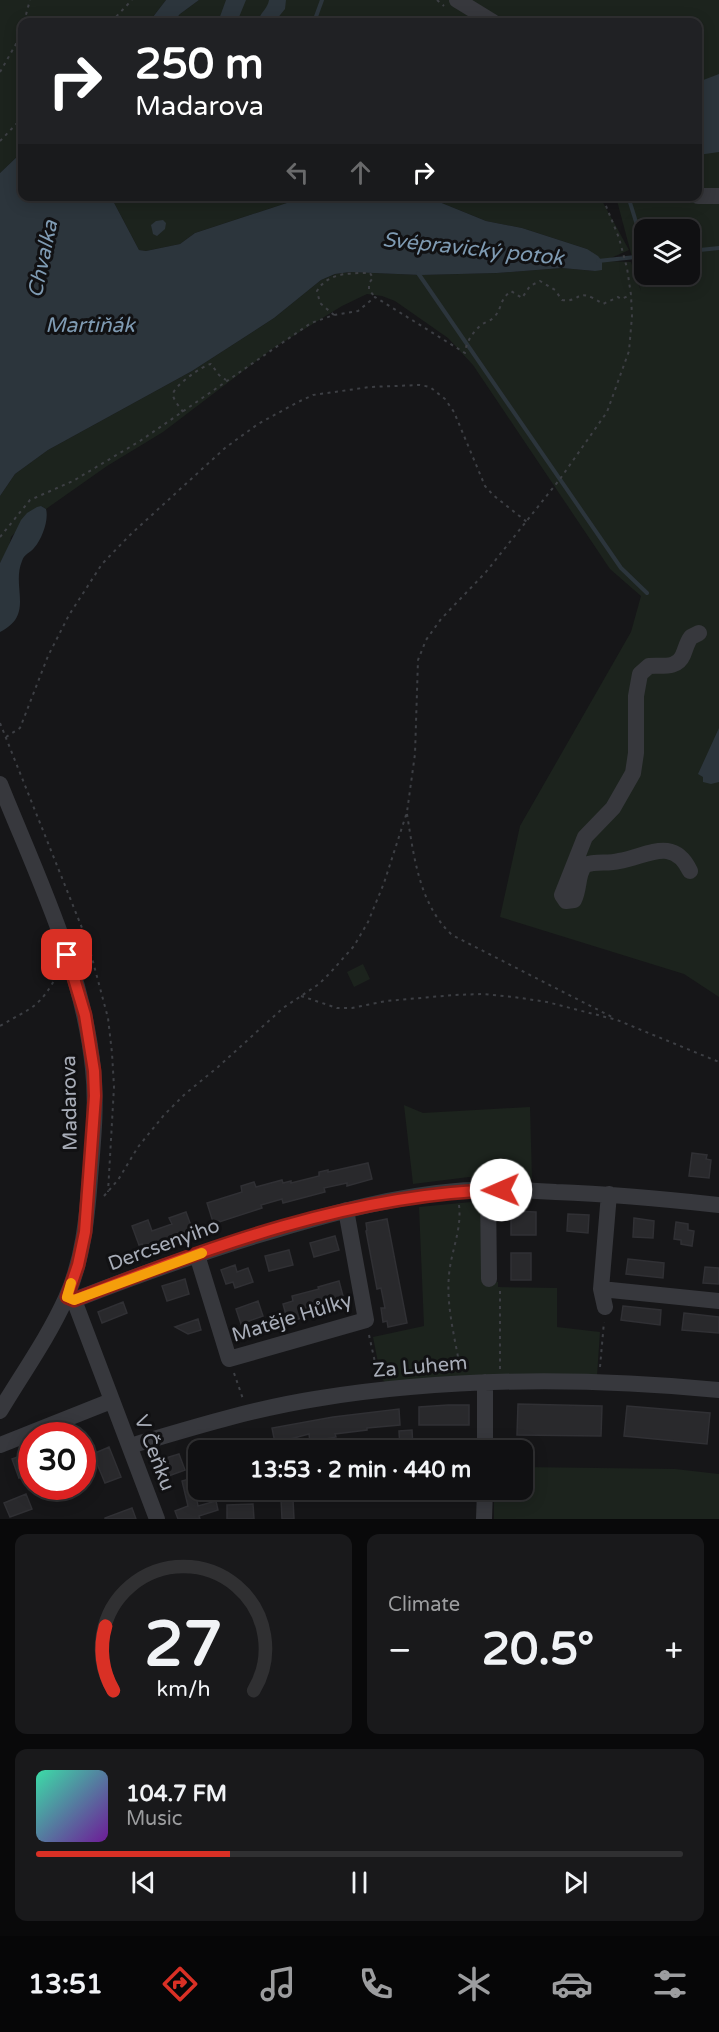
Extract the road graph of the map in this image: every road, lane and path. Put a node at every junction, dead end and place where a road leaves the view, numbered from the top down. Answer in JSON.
{"nodes":[{"id":1,"x":30,"y":0,"type":"edge"},
{"id":2,"x":132,"y":0,"type":"edge"},
{"id":3,"x":457,"y":0,"type":"edge"},
{"id":4,"x":25,"y":18,"type":"edge"},
{"id":5,"x":115,"y":18,"type":"edge"},
{"id":6,"x":486,"y":18,"type":"edge"},
{"id":7,"x":18,"y":38,"type":"edge"},
{"id":8,"x":0,"y":72,"type":"edge"},
{"id":9,"x":18,"y":122,"type":"edge"},
{"id":10,"x":0,"y":141,"type":"edge"},
{"id":11,"x":702,"y":196,"type":"edge"},
{"id":12,"x":719,"y":196,"type":"edge"},
{"id":13,"x":604,"y":201,"type":"edge"},
{"id":14,"x":632,"y":295,"type":"junction"},
{"id":15,"x":375,"y":297,"type":"junction"},
{"id":16,"x":334,"y":315,"type":"junction"},
{"id":17,"x":228,"y":381,"type":"junction"},
{"id":18,"x":183,"y":412,"type":"junction"},
{"id":19,"x":527,"y":522,"type":"junction"},
{"id":20,"x":0,"y":537,"type":"edge"},
{"id":21,"x":699,"y":633,"type":"dead end"},
{"id":22,"x":6,"y":737,"type":"dead end"},
{"id":23,"x":0,"y":784,"type":"edge"},
{"id":24,"x":407,"y":812,"type":"junction"},
{"id":25,"x":690,"y":871,"type":"dead end"},
{"id":26,"x":67,"y":955,"type":"junction"},
{"id":27,"x":301,"y":996,"type":"junction"},
{"id":28,"x":618,"y":1020,"type":"junction"},
{"id":29,"x":0,"y":1026,"type":"edge"},
{"id":30,"x":719,"y":1062,"type":"edge"},
{"id":31,"x":488,"y":1190,"type":"junction"},
{"id":32,"x":458,"y":1191,"type":"junction"},
{"id":33,"x":609,"y":1194,"type":"junction"},
{"id":34,"x":88,"y":1204,"type":"junction"},
{"id":35,"x":719,"y":1205,"type":"edge"},
{"id":36,"x":346,"y":1210,"type":"junction"},
{"id":37,"x":197,"y":1255,"type":"junction"},
{"id":38,"x":495,"y":1279,"type":"joint"},
{"id":39,"x":601,"y":1289,"type":"junction"},
{"id":40,"x":70,"y":1299,"type":"junction"},
{"id":41,"x":719,"y":1301,"type":"edge"},
{"id":42,"x":605,"y":1307,"type":"joint"},
{"id":43,"x":366,"y":1320,"type":"junction"},
{"id":44,"x":229,"y":1359,"type":"junction"},
{"id":45,"x":599,"y":1381,"type":"junction"},
{"id":46,"x":493,"y":1382,"type":"junction"},
{"id":47,"x":462,"y":1384,"type":"junction"},
{"id":48,"x":388,"y":1390,"type":"junction"},
{"id":49,"x":719,"y":1390,"type":"edge"},
{"id":50,"x":111,"y":1401,"type":"junction"},
{"id":51,"x":0,"y":1412,"type":"edge"},
{"id":52,"x":245,"y":1414,"type":"junction"},
{"id":53,"x":486,"y":1440,"type":"edge"},
{"id":54,"x":0,"y":1445,"type":"edge"},
{"id":55,"x":130,"y":1446,"type":"junction"},
{"id":56,"x":485,"y":1500,"type":"edge"},
{"id":57,"x":157,"y":1519,"type":"edge"},
{"id":58,"x":484,"y":1519,"type":"edge"}],
"edges":[{"from":1,"to":4,"type":"path"},
{"from":2,"to":5,"type":"path"},
{"from":3,"to":6,"type":"street"},
{"from":7,"to":8,"type":"path"},
{"from":9,"to":10,"type":"path"},
{"from":11,"to":12,"type":"street"},
{"from":13,"to":14,"type":"path"},
{"from":14,"to":15,"type":"path"},
{"from":14,"to":19,"type":"path"},
{"from":15,"to":16,"type":"path"},
{"from":15,"to":16,"type":"path"},
{"from":16,"to":17,"type":"path"},
{"from":17,"to":18,"type":"path"},
{"from":17,"to":18,"type":"path"},
{"from":18,"to":20,"type":"path"},
{"from":19,"to":22,"type":"path"},
{"from":19,"to":24,"type":"path"},
{"from":21,"to":25,"type":"street"},
{"from":23,"to":26,"type":"street","name":"Madarova"},
{"from":24,"to":27,"type":"path"},
{"from":24,"to":28,"type":"path"},
{"from":26,"to":29,"type":"path"},
{"from":26,"to":34,"type":"street","name":"Madarova"},
{"from":27,"to":28,"type":"path"},
{"from":27,"to":34,"type":"path"},
{"from":28,"to":30,"type":"path"},
{"from":31,"to":32,"type":"street","name":"Dercsenyiho"},
{"from":31,"to":33,"type":"street","name":"Dercsenyiho"},
{"from":31,"to":38,"type":"street"},
{"from":32,"to":36,"type":"street","name":"Dercsenyiho"},
{"from":32,"to":47,"type":"path"},
{"from":33,"to":35,"type":"street","name":"Dercsenyiho"},
{"from":33,"to":39,"type":"street"},
{"from":34,"to":40,"type":"street","name":"Madarova"},
{"from":36,"to":37,"type":"street","name":"Dercsenyiho"},
{"from":36,"to":43,"type":"street","name":"Matěje Hůlky"},
{"from":37,"to":40,"type":"street","name":"Dercsenyiho"},
{"from":37,"to":44,"type":"street","name":"Matěje Hůlky"},
{"from":38,"to":46,"type":"path"},
{"from":39,"to":41,"type":"street"},
{"from":39,"to":42,"type":"street"},
{"from":40,"to":50,"type":"street","name":"V Čeňku"},
{"from":40,"to":51,"type":"street","name":"Madarova"},
{"from":42,"to":45,"type":"path"},
{"from":43,"to":44,"type":"street","name":"Matěje Hůlky"},
{"from":43,"to":48,"type":"path"},
{"from":44,"to":52,"type":"path"},
{"from":45,"to":46,"type":"street","name":"Za Luhem"},
{"from":45,"to":49,"type":"street","name":"Za Luhem"},
{"from":46,"to":47,"type":"street","name":"Za Luhem"},
{"from":46,"to":53,"type":"street"},
{"from":47,"to":48,"type":"street","name":"Za Luhem"},
{"from":48,"to":52,"type":"street","name":"Za Luhem"},
{"from":50,"to":54,"type":"street","name":"V Čeňku"},
{"from":50,"to":55,"type":"street","name":"V Čeňku"},
{"from":52,"to":55,"type":"street","name":"Za Luhem"},
{"from":55,"to":57,"type":"street","name":"V Čeňku"},
{"from":56,"to":58,"type":"street"}]}
